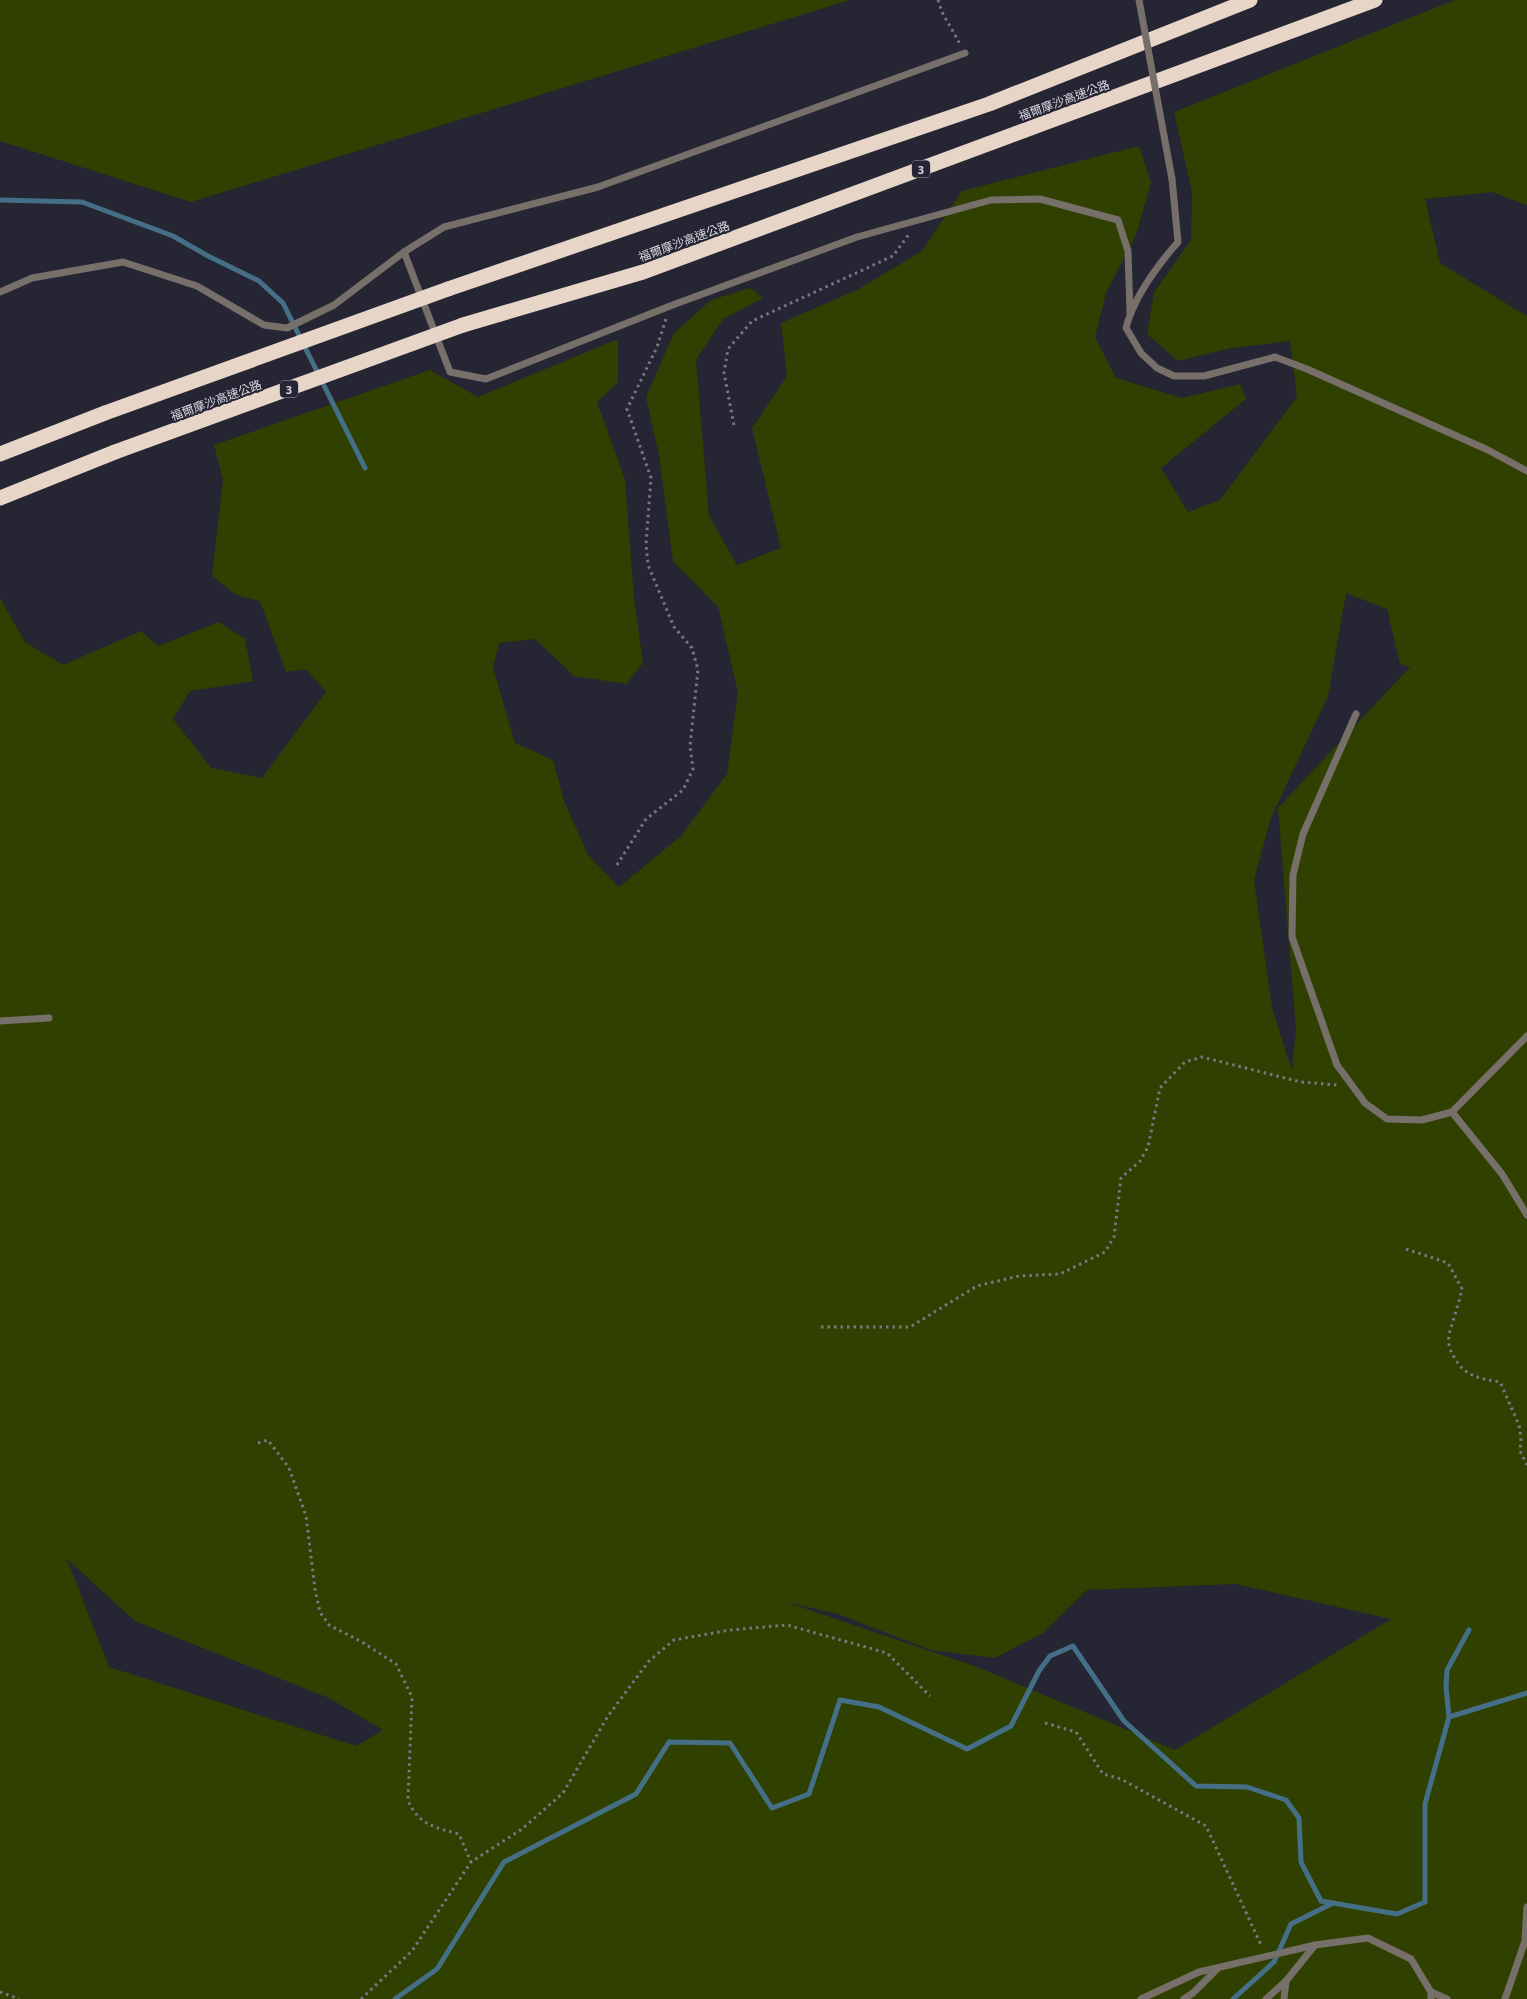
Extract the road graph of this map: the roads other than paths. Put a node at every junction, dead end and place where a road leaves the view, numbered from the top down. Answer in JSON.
{"nodes":[{"id":1,"x":1138,"y":0,"type":"edge"},
{"id":2,"x":1250,"y":0,"type":"edge"},
{"id":3,"x":1374,"y":0,"type":"edge"},
{"id":4,"x":965,"y":53,"type":"road end"},
{"id":5,"x":404,"y":252,"type":"junction"},
{"id":6,"x":0,"y":292,"type":"edge"},
{"id":7,"x":1130,"y":314,"type":"junction"},
{"id":8,"x":0,"y":454,"type":"edge"},
{"id":9,"x":1527,"y":471,"type":"edge"},
{"id":10,"x":0,"y":498,"type":"edge"},
{"id":11,"x":1356,"y":714,"type":"dead end"},
{"id":12,"x":49,"y":1018,"type":"dead end"},
{"id":13,"x":0,"y":1021,"type":"edge"},
{"id":14,"x":1527,"y":1036,"type":"edge"},
{"id":15,"x":1452,"y":1112,"type":"junction"},
{"id":16,"x":1527,"y":1216,"type":"edge"},
{"id":17,"x":1527,"y":1907,"type":"edge"},
{"id":18,"x":1315,"y":1945,"type":"junction"},
{"id":19,"x":1218,"y":1968,"type":"junction"},
{"id":20,"x":1286,"y":1981,"type":"junction"},
{"id":21,"x":1431,"y":1995,"type":"edge"},
{"id":22,"x":1141,"y":1999,"type":"edge"},
{"id":23,"x":1184,"y":1999,"type":"edge"},
{"id":24,"x":1266,"y":1999,"type":"edge"},
{"id":25,"x":1284,"y":1999,"type":"edge"},
{"id":26,"x":1447,"y":1999,"type":"edge"},
{"id":27,"x":1505,"y":1999,"type":"edge"}],
"edges":[{"from":1,"to":7,"type":"lane","bridge":true},
{"from":2,"to":8,"type":"highway","name":"福爾摩沙高速公路","bridge":true},
{"from":3,"to":10,"type":"highway","name":"福爾摩沙高速公路","number":"3","bridge":true},
{"from":4,"to":5,"type":"lane"},
{"from":5,"to":6,"type":"lane"},
{"from":5,"to":7,"type":"lane"},
{"from":7,"to":9,"type":"lane"},
{"from":11,"to":15,"type":"lane"},
{"from":12,"to":13,"type":"lane"},
{"from":14,"to":15,"type":"lane"},
{"from":15,"to":16,"type":"lane"},
{"from":17,"to":27,"type":"lane"},
{"from":18,"to":19,"type":"lane"},
{"from":18,"to":20,"type":"lane"},
{"from":18,"to":21,"type":"lane"},
{"from":19,"to":22,"type":"lane"},
{"from":19,"to":23,"type":"lane"},
{"from":20,"to":24,"type":"lane"},
{"from":20,"to":25,"type":"lane"},
{"from":21,"to":26,"type":"lane"}]}
